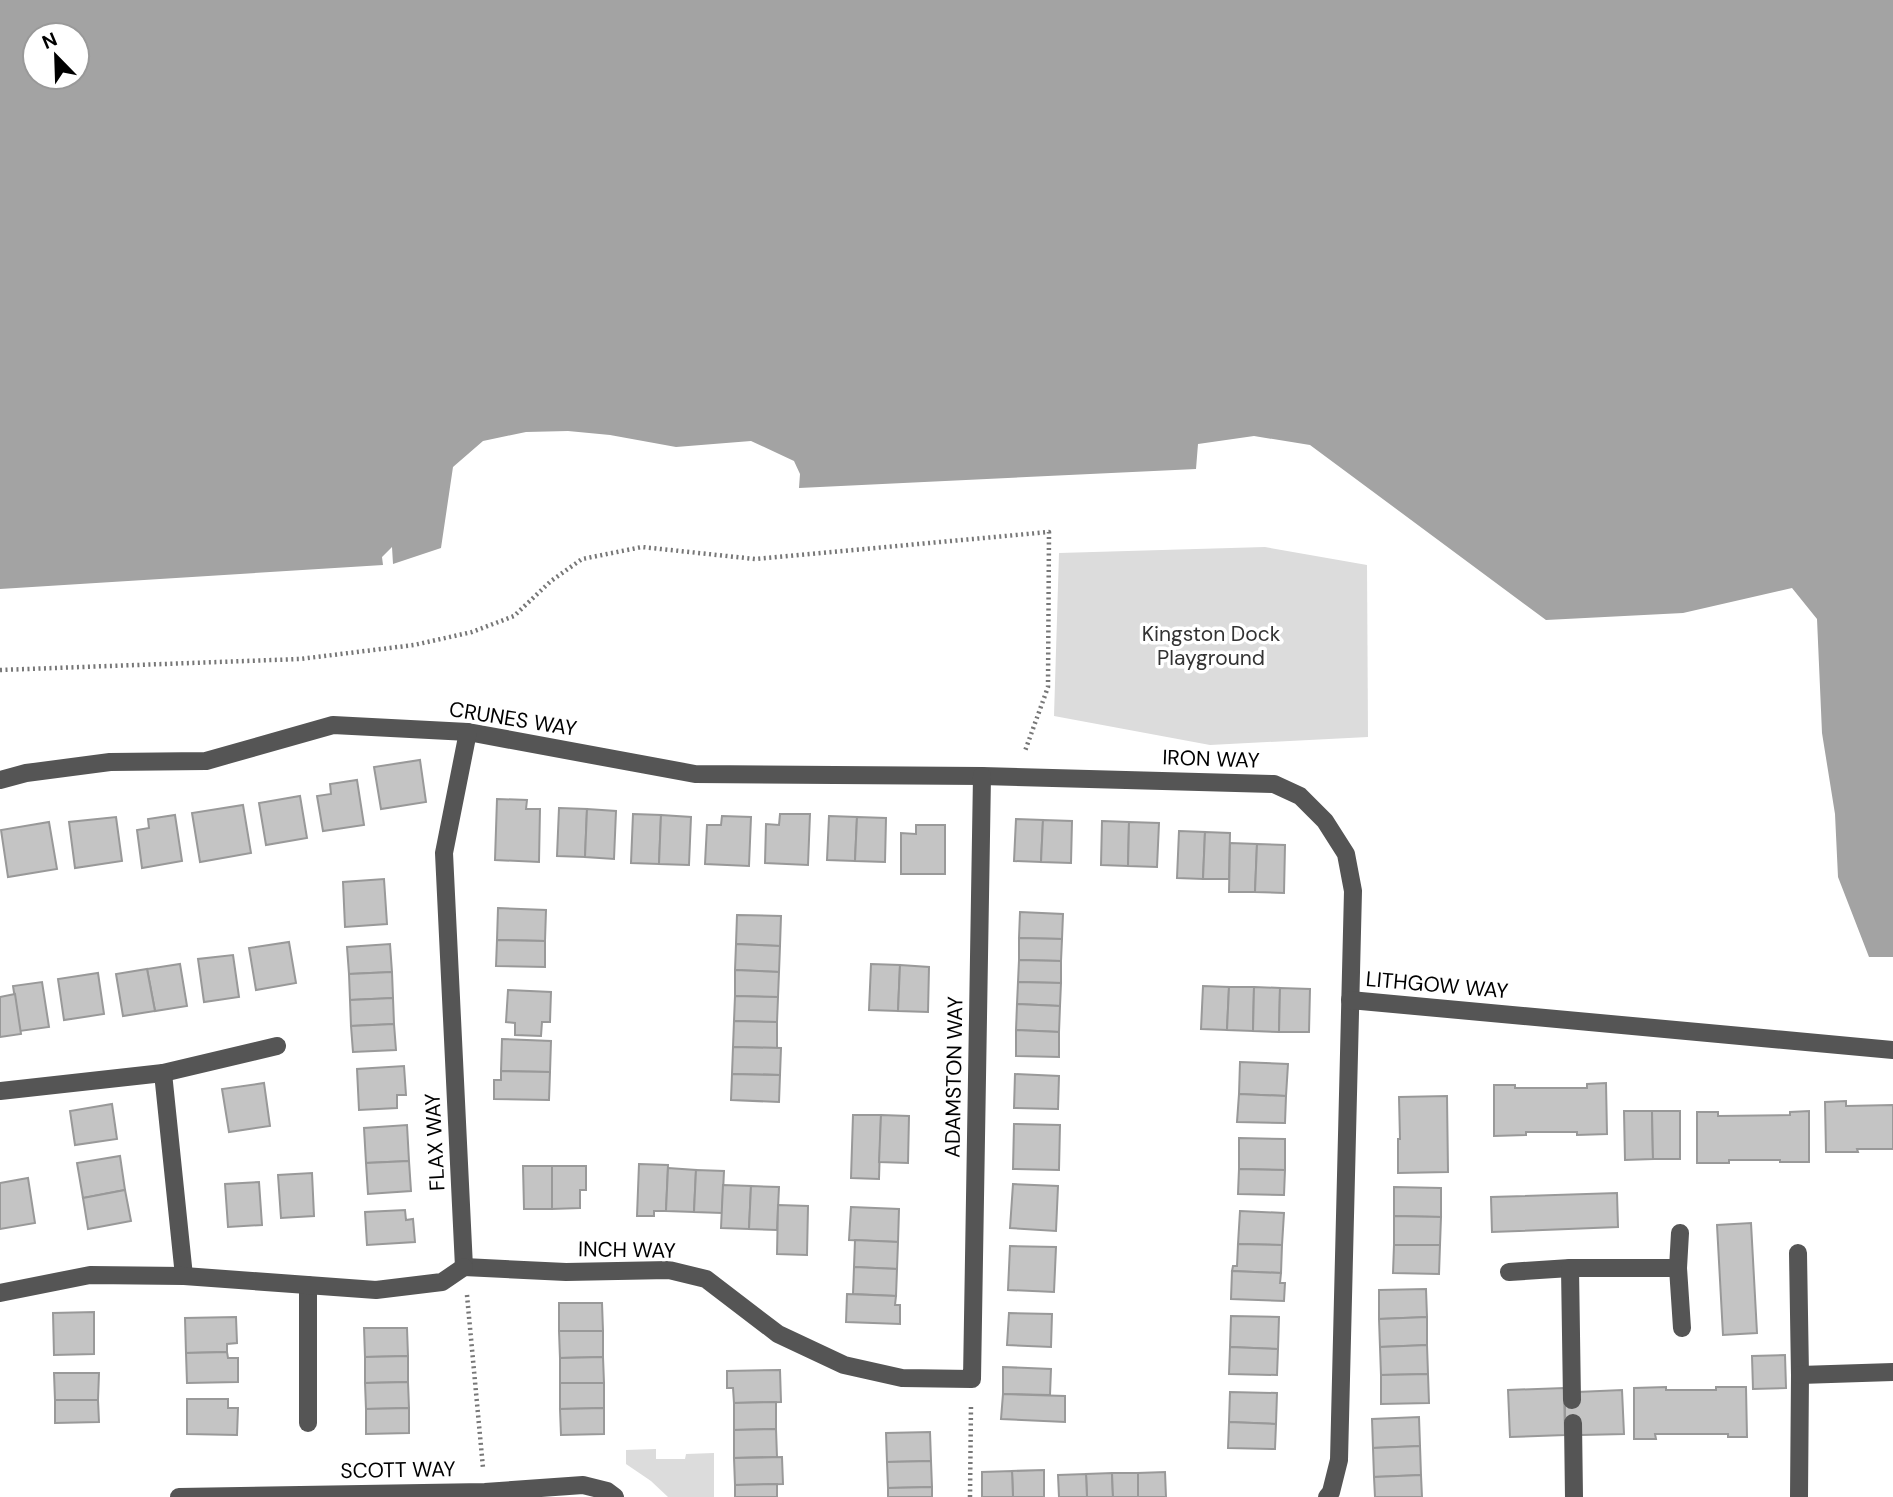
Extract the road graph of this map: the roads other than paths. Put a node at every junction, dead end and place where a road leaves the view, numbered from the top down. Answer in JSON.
{"nodes":[{"id":1,"x":468,"y":732,"type":"junction"},
{"id":2,"x":982,"y":776,"type":"junction"},
{"id":3,"x":0,"y":780,"type":"edge"},
{"id":4,"x":1350,"y":1000,"type":"junction"},
{"id":5,"x":277,"y":1046,"type":"dead end"},
{"id":6,"x":1893,"y":1050,"type":"edge"},
{"id":7,"x":163,"y":1073,"type":"junction"},
{"id":8,"x":0,"y":1091,"type":"edge"},
{"id":9,"x":1680,"y":1233,"type":"dead end"},
{"id":10,"x":1798,"y":1253,"type":"dead end"},
{"id":11,"x":464,"y":1267,"type":"junction"},
{"id":12,"x":1570,"y":1268,"type":"junction"},
{"id":13,"x":1678,"y":1268,"type":"junction"},
{"id":14,"x":1509,"y":1272,"type":"dead end"},
{"id":15,"x":184,"y":1276,"type":"junction"},
{"id":16,"x":307,"y":1285,"type":"junction"},
{"id":17,"x":0,"y":1293,"type":"edge"},
{"id":18,"x":1682,"y":1328,"type":"dead end"},
{"id":19,"x":1893,"y":1372,"type":"edge"},
{"id":20,"x":1800,"y":1375,"type":"junction"},
{"id":21,"x":972,"y":1379,"type":"joint"},
{"id":22,"x":1572,"y":1400,"type":"dead end"},
{"id":23,"x":308,"y":1423,"type":"dead end"},
{"id":24,"x":1573,"y":1423,"type":"dead end"},
{"id":25,"x":485,"y":1494,"type":"edge"},
{"id":26,"x":179,"y":1497,"type":"edge"},
{"id":27,"x":615,"y":1497,"type":"edge"},
{"id":28,"x":1327,"y":1497,"type":"edge"},
{"id":29,"x":1574,"y":1497,"type":"edge"},
{"id":30,"x":1799,"y":1497,"type":"edge"}],
"edges":[{"from":1,"to":2,"type":"street","name":"CRUNES WAY"},
{"from":1,"to":3,"type":"street","name":"CRUNES WAY"},
{"from":1,"to":11,"type":"street","name":"FLAX WAY"},
{"from":2,"to":4,"type":"street","name":"IRON WAY"},
{"from":2,"to":21,"type":"street","name":"ADAMSTON WAY"},
{"from":4,"to":6,"type":"street","name":"LITHGOW WAY"},
{"from":4,"to":28,"type":"street","name":"LITHGOW WAY"},
{"from":5,"to":7,"type":"street"},
{"from":7,"to":8,"type":"street"},
{"from":7,"to":15,"type":"street"},
{"from":9,"to":13,"type":"street"},
{"from":10,"to":20,"type":"street"},
{"from":11,"to":16,"type":"street"},
{"from":11,"to":21,"type":"street","name":"INCH WAY"},
{"from":12,"to":13,"type":"street"},
{"from":12,"to":14,"type":"street"},
{"from":12,"to":22,"type":"street"},
{"from":13,"to":18,"type":"street"},
{"from":15,"to":16,"type":"street"},
{"from":15,"to":17,"type":"street"},
{"from":16,"to":23,"type":"street"},
{"from":19,"to":20,"type":"street"},
{"from":20,"to":30,"type":"street"},
{"from":24,"to":29,"type":"street"},
{"from":25,"to":26,"type":"street","name":"SCOTT WAY"},
{"from":25,"to":27,"type":"street","name":"SCOTT WAY"}]}
